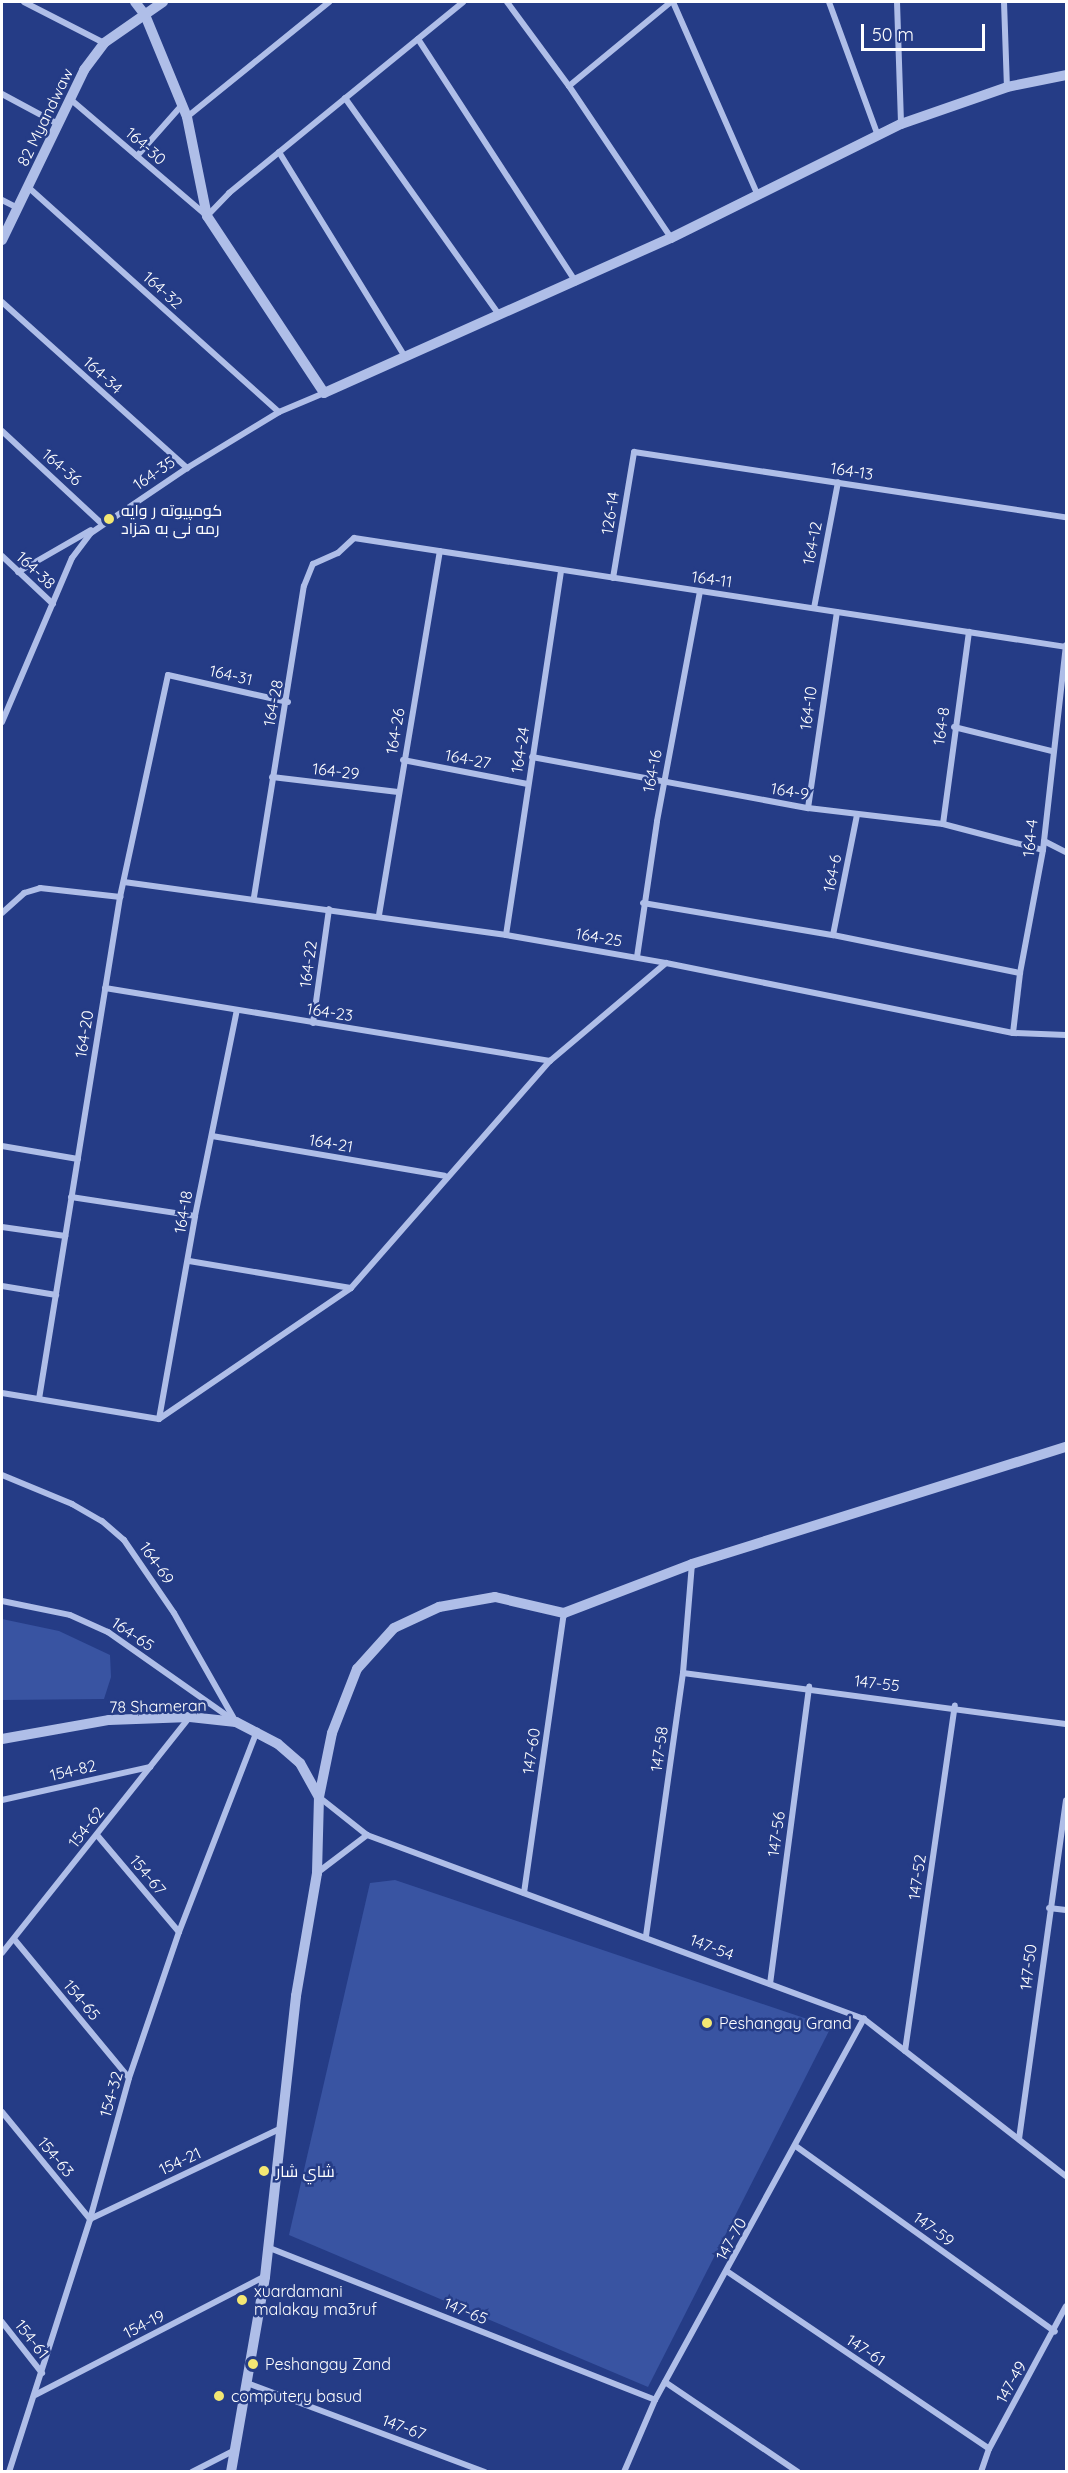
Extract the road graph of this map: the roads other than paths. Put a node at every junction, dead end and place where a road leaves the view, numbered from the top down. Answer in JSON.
{"nodes":[{"id":1,"x":24,"y":2,"type":"edge"},
{"id":2,"x":135,"y":2,"type":"edge"},
{"id":3,"x":163,"y":2,"type":"edge"},
{"id":4,"x":329,"y":2,"type":"edge"},
{"id":5,"x":463,"y":2,"type":"edge"},
{"id":6,"x":507,"y":2,"type":"edge"},
{"id":7,"x":672,"y":2,"type":"edge"},
{"id":8,"x":829,"y":2,"type":"edge"},
{"id":9,"x":897,"y":2,"type":"edge"},
{"id":10,"x":1004,"y":2,"type":"edge"},
{"id":11,"x":145,"y":15,"type":"junction"},
{"id":12,"x":418,"y":39,"type":"junction"},
{"id":13,"x":104,"y":43,"type":"junction"},
{"id":14,"x":1066,"y":75,"type":"edge"},
{"id":15,"x":569,"y":86,"type":"junction"},
{"id":16,"x":1007,"y":87,"type":"junction"},
{"id":17,"x":2,"y":94,"type":"edge"},
{"id":18,"x":68,"y":97,"type":"junction"},
{"id":19,"x":345,"y":98,"type":"junction"},
{"id":20,"x":182,"y":104,"type":"junction"},
{"id":21,"x":187,"y":117,"type":"junction"},
{"id":22,"x":56,"y":123,"type":"junction"},
{"id":23,"x":901,"y":124,"type":"junction"},
{"id":24,"x":878,"y":136,"type":"junction"},
{"id":25,"x":279,"y":152,"type":"junction"},
{"id":26,"x":137,"y":156,"type":"junction"},
{"id":27,"x":28,"y":187,"type":"junction"},
{"id":28,"x":758,"y":196,"type":"junction"},
{"id":29,"x":2,"y":200,"type":"edge"},
{"id":30,"x":18,"y":208,"type":"junction"},
{"id":31,"x":207,"y":216,"type":"junction"},
{"id":32,"x":671,"y":238,"type":"junction"},
{"id":33,"x":2,"y":240,"type":"edge"},
{"id":34,"x":576,"y":282,"type":"junction"},
{"id":35,"x":2,"y":302,"type":"edge"},
{"id":36,"x":500,"y":316,"type":"junction"},
{"id":37,"x":405,"y":357,"type":"junction"},
{"id":38,"x":324,"y":393,"type":"junction"},
{"id":39,"x":279,"y":412,"type":"junction"},
{"id":40,"x":2,"y":431,"type":"edge"},
{"id":41,"x":634,"y":452,"type":"joint"},
{"id":42,"x":187,"y":468,"type":"junction"},
{"id":43,"x":838,"y":482,"type":"junction"},
{"id":44,"x":1066,"y":517,"type":"edge"},
{"id":45,"x":105,"y":522,"type":"junction"},
{"id":46,"x":354,"y":538,"type":"joint"},
{"id":47,"x":440,"y":551,"type":"junction"},
{"id":48,"x":2,"y":556,"type":"edge"},
{"id":49,"x":561,"y":570,"type":"junction"},
{"id":50,"x":18,"y":572,"type":"junction"},
{"id":51,"x":613,"y":578,"type":"junction"},
{"id":52,"x":700,"y":591,"type":"junction"},
{"id":53,"x":53,"y":604,"type":"junction"},
{"id":54,"x":813,"y":608,"type":"junction"},
{"id":55,"x":837,"y":612,"type":"junction"},
{"id":56,"x":969,"y":632,"type":"junction"},
{"id":57,"x":1066,"y":646,"type":"edge"},
{"id":58,"x":168,"y":675,"type":"joint"},
{"id":59,"x":288,"y":702,"type":"junction"},
{"id":60,"x":1063,"y":710,"type":"edge"},
{"id":61,"x":2,"y":722,"type":"edge"},
{"id":62,"x":954,"y":727,"type":"junction"},
{"id":63,"x":1052,"y":751,"type":"junction"},
{"id":64,"x":532,"y":757,"type":"junction"},
{"id":65,"x":403,"y":760,"type":"junction"},
{"id":66,"x":272,"y":777,"type":"junction"},
{"id":67,"x":664,"y":782,"type":"junction"},
{"id":68,"x":528,"y":784,"type":"junction"},
{"id":69,"x":398,"y":792,"type":"junction"},
{"id":70,"x":808,"y":808,"type":"junction"},
{"id":71,"x":857,"y":816,"type":"junction"},
{"id":72,"x":943,"y":824,"type":"junction"},
{"id":73,"x":1044,"y":841,"type":"junction"},
{"id":74,"x":1044,"y":850,"type":"junction"},
{"id":75,"x":1066,"y":852,"type":"edge"},
{"id":76,"x":124,"y":882,"type":"junction"},
{"id":77,"x":120,"y":897,"type":"junction"},
{"id":78,"x":254,"y":897,"type":"junction"},
{"id":79,"x":643,"y":903,"type":"junction"},
{"id":80,"x":329,"y":909,"type":"junction"},
{"id":81,"x":2,"y":912,"type":"edge"},
{"id":82,"x":379,"y":915,"type":"junction"},
{"id":83,"x":506,"y":934,"type":"junction"},
{"id":84,"x":833,"y":935,"type":"junction"},
{"id":85,"x":637,"y":957,"type":"junction"},
{"id":86,"x":666,"y":963,"type":"junction"},
{"id":87,"x":1020,"y":973,"type":"junction"},
{"id":88,"x":105,"y":988,"type":"junction"},
{"id":89,"x":237,"y":1010,"type":"junction"},
{"id":90,"x":313,"y":1023,"type":"junction"},
{"id":91,"x":1013,"y":1033,"type":"junction"},
{"id":92,"x":1066,"y":1035,"type":"edge"},
{"id":93,"x":550,"y":1061,"type":"junction"},
{"id":94,"x":212,"y":1136,"type":"junction"},
{"id":95,"x":2,"y":1146,"type":"edge"},
{"id":96,"x":78,"y":1159,"type":"junction"},
{"id":97,"x":445,"y":1176,"type":"junction"},
{"id":98,"x":71,"y":1197,"type":"junction"},
{"id":99,"x":195,"y":1216,"type":"junction"},
{"id":100,"x":2,"y":1227,"type":"edge"},
{"id":101,"x":65,"y":1236,"type":"junction"},
{"id":102,"x":189,"y":1261,"type":"junction"},
{"id":103,"x":2,"y":1286,"type":"edge"},
{"id":104,"x":351,"y":1288,"type":"junction"},
{"id":105,"x":56,"y":1294,"type":"junction"},
{"id":106,"x":2,"y":1393,"type":"edge"},
{"id":107,"x":39,"y":1399,"type":"junction"},
{"id":108,"x":159,"y":1419,"type":"junction"},
{"id":109,"x":1066,"y":1447,"type":"edge"},
{"id":110,"x":2,"y":1475,"type":"edge"},
{"id":111,"x":692,"y":1564,"type":"junction"},
{"id":112,"x":2,"y":1601,"type":"edge"},
{"id":113,"x":564,"y":1613,"type":"junction"},
{"id":114,"x":683,"y":1673,"type":"junction"},
{"id":115,"x":809,"y":1687,"type":"junction"},
{"id":116,"x":955,"y":1706,"type":"junction"},
{"id":117,"x":190,"y":1717,"type":"junction"},
{"id":118,"x":236,"y":1722,"type":"junction"},
{"id":119,"x":1066,"y":1724,"type":"edge"},
{"id":120,"x":257,"y":1731,"type":"junction"},
{"id":121,"x":2,"y":1739,"type":"edge"},
{"id":122,"x":150,"y":1767,"type":"junction"},
{"id":123,"x":319,"y":1797,"type":"junction"},
{"id":124,"x":2,"y":1800,"type":"edge"},
{"id":125,"x":1066,"y":1800,"type":"edge"},
{"id":126,"x":97,"y":1835,"type":"junction"},
{"id":127,"x":367,"y":1835,"type":"junction"},
{"id":128,"x":317,"y":1873,"type":"junction"},
{"id":129,"x":524,"y":1893,"type":"junction"},
{"id":130,"x":1049,"y":1908,"type":"junction"},
{"id":131,"x":1066,"y":1910,"type":"edge"},
{"id":132,"x":179,"y":1932,"type":"junction"},
{"id":133,"x":646,"y":1936,"type":"junction"},
{"id":134,"x":14,"y":1939,"type":"junction"},
{"id":135,"x":2,"y":1953,"type":"edge"},
{"id":136,"x":770,"y":1984,"type":"junction"},
{"id":137,"x":864,"y":2019,"type":"junction"},
{"id":138,"x":905,"y":2051,"type":"junction"},
{"id":139,"x":129,"y":2078,"type":"junction"},
{"id":140,"x":2,"y":2112,"type":"edge"},
{"id":141,"x":282,"y":2128,"type":"junction"},
{"id":142,"x":1019,"y":2139,"type":"junction"},
{"id":143,"x":797,"y":2147,"type":"junction"},
{"id":144,"x":1066,"y":2176,"type":"edge"},
{"id":145,"x":90,"y":2219,"type":"junction"},
{"id":146,"x":266,"y":2246,"type":"junction"},
{"id":147,"x":728,"y":2272,"type":"junction"},
{"id":148,"x":265,"y":2277,"type":"junction"},
{"id":149,"x":1066,"y":2306,"type":"edge"},
{"id":150,"x":2,"y":2322,"type":"edge"},
{"id":151,"x":1055,"y":2332,"type":"junction"},
{"id":152,"x":42,"y":2373,"type":"junction"},
{"id":153,"x":665,"y":2382,"type":"junction"},
{"id":154,"x":247,"y":2383,"type":"junction"},
{"id":155,"x":34,"y":2395,"type":"junction"},
{"id":156,"x":655,"y":2400,"type":"junction"},
{"id":157,"x":989,"y":2449,"type":"junction"},
{"id":158,"x":235,"y":2450,"type":"junction"},
{"id":159,"x":9,"y":2472,"type":"edge"},
{"id":160,"x":192,"y":2472,"type":"edge"},
{"id":161,"x":231,"y":2472,"type":"edge"},
{"id":162,"x":485,"y":2472,"type":"edge"},
{"id":163,"x":624,"y":2472,"type":"edge"},
{"id":164,"x":798,"y":2472,"type":"edge"},
{"id":165,"x":981,"y":2472,"type":"edge"}],
"edges":[{"from":1,"to":13,"type":"street"},
{"from":2,"to":11,"type":"street"},
{"from":3,"to":11,"type":"street","name":"82 Myandwaw"},
{"from":4,"to":21,"type":"street"},
{"from":5,"to":12,"type":"street"},
{"from":6,"to":15,"type":"street"},
{"from":7,"to":15,"type":"street"},
{"from":7,"to":28,"type":"street"},
{"from":8,"to":24,"type":"street"},
{"from":9,"to":23,"type":"street"},
{"from":10,"to":16,"type":"street"},
{"from":11,"to":13,"type":"street","name":"82 Myandwaw"},
{"from":11,"to":20,"type":"street"},
{"from":12,"to":19,"type":"street"},
{"from":12,"to":34,"type":"street"},
{"from":13,"to":18,"type":"street","name":"82 Myandwaw"},
{"from":14,"to":16,"type":"street"},
{"from":15,"to":32,"type":"street"},
{"from":16,"to":23,"type":"street"},
{"from":17,"to":22,"type":"street"},
{"from":18,"to":22,"type":"street","name":"82 Myandwaw"},
{"from":18,"to":26,"type":"street","name":"164-30"},
{"from":19,"to":25,"type":"street"},
{"from":19,"to":36,"type":"street"},
{"from":20,"to":21,"type":"street"},
{"from":20,"to":26,"type":"street"},
{"from":21,"to":31,"type":"street"},
{"from":22,"to":27,"type":"street","name":"82 Myandwaw"},
{"from":23,"to":24,"type":"street"},
{"from":24,"to":28,"type":"street"},
{"from":25,"to":31,"type":"street"},
{"from":25,"to":37,"type":"street"},
{"from":26,"to":31,"type":"street","name":"164-30"},
{"from":27,"to":30,"type":"street","name":"82 Myandwaw"},
{"from":27,"to":39,"type":"street","name":"164-32"},
{"from":28,"to":32,"type":"street"},
{"from":29,"to":30,"type":"street"},
{"from":30,"to":33,"type":"street","name":"82 Myandwaw"},
{"from":31,"to":38,"type":"street"},
{"from":32,"to":34,"type":"street"},
{"from":34,"to":36,"type":"street"},
{"from":35,"to":42,"type":"street","name":"164-34"},
{"from":36,"to":37,"type":"street"},
{"from":37,"to":38,"type":"street"},
{"from":38,"to":39,"type":"street","name":"164-35"},
{"from":39,"to":42,"type":"street","name":"164-35"},
{"from":40,"to":45,"type":"street","name":"164-36"},
{"from":41,"to":43,"type":"street","name":"164-13"},
{"from":41,"to":51,"type":"street","name":"126-14"},
{"from":42,"to":45,"type":"street","name":"164-35"},
{"from":43,"to":44,"type":"street","name":"164-13"},
{"from":43,"to":54,"type":"street","name":"164-12"},
{"from":45,"to":50,"type":"street"},
{"from":45,"to":53,"type":"street","name":"164-35"},
{"from":46,"to":47,"type":"street","name":"164-11"},
{"from":46,"to":59,"type":"street","name":"164-28"},
{"from":47,"to":49,"type":"street","name":"164-11"},
{"from":47,"to":65,"type":"street","name":"164-26"},
{"from":48,"to":50,"type":"street","name":"164-38"},
{"from":49,"to":51,"type":"street","name":"164-11"},
{"from":49,"to":64,"type":"street","name":"164-24"},
{"from":50,"to":53,"type":"street","name":"164-38"},
{"from":51,"to":52,"type":"street","name":"164-11"},
{"from":52,"to":54,"type":"street","name":"164-11"},
{"from":52,"to":67,"type":"street","name":"164-16"},
{"from":53,"to":61,"type":"street","name":"164-35"},
{"from":54,"to":55,"type":"street","name":"164-11"},
{"from":55,"to":56,"type":"street","name":"164-11"},
{"from":55,"to":70,"type":"street","name":"164-10"},
{"from":56,"to":57,"type":"street","name":"164-11"},
{"from":56,"to":62,"type":"street","name":"164-8"},
{"from":57,"to":60,"type":"street","name":"164-4"},
{"from":58,"to":59,"type":"street","name":"164-31"},
{"from":58,"to":76,"type":"street","name":"164-20"},
{"from":59,"to":66,"type":"street","name":"164-28"},
{"from":60,"to":63,"type":"street","name":"164-4"},
{"from":62,"to":63,"type":"street"},
{"from":62,"to":72,"type":"street","name":"164-8"},
{"from":63,"to":73,"type":"street","name":"164-4"},
{"from":64,"to":67,"type":"street","name":"164-9"},
{"from":64,"to":68,"type":"street","name":"164-24"},
{"from":65,"to":68,"type":"street","name":"164-27"},
{"from":65,"to":69,"type":"street","name":"164-26"},
{"from":66,"to":69,"type":"street","name":"164-29"},
{"from":66,"to":78,"type":"street","name":"164-28"},
{"from":67,"to":70,"type":"street","name":"164-9"},
{"from":67,"to":79,"type":"street","name":"164-16"},
{"from":68,"to":83,"type":"street","name":"164-24"},
{"from":69,"to":82,"type":"street","name":"164-26"},
{"from":70,"to":71,"type":"street","name":"164-9"},
{"from":71,"to":72,"type":"street","name":"164-9"},
{"from":71,"to":84,"type":"street","name":"164-6"},
{"from":72,"to":74,"type":"street","name":"164-9"},
{"from":73,"to":74,"type":"street","name":"164-4"},
{"from":73,"to":75,"type":"street"},
{"from":74,"to":87,"type":"street","name":"164-4"},
{"from":76,"to":77,"type":"street","name":"164-20"},
{"from":76,"to":78,"type":"street","name":"164-25"},
{"from":77,"to":81,"type":"street"},
{"from":77,"to":88,"type":"street","name":"164-20"},
{"from":78,"to":80,"type":"street","name":"164-25"},
{"from":79,"to":84,"type":"street"},
{"from":79,"to":85,"type":"street","name":"164-16"},
{"from":80,"to":82,"type":"street","name":"164-25"},
{"from":80,"to":90,"type":"street","name":"164-22"},
{"from":82,"to":83,"type":"street","name":"164-25"},
{"from":83,"to":85,"type":"street","name":"164-25"},
{"from":84,"to":87,"type":"street"},
{"from":85,"to":86,"type":"street","name":"164-25"},
{"from":86,"to":91,"type":"street","name":"164-25"},
{"from":86,"to":93,"type":"street"},
{"from":87,"to":91,"type":"street","name":"164-4"},
{"from":88,"to":89,"type":"street","name":"164-23"},
{"from":88,"to":96,"type":"street","name":"164-20"},
{"from":89,"to":90,"type":"street","name":"164-23"},
{"from":89,"to":94,"type":"street","name":"164-18"},
{"from":90,"to":93,"type":"street","name":"164-23"},
{"from":91,"to":92,"type":"street","name":"164-25"},
{"from":93,"to":97,"type":"street"},
{"from":94,"to":97,"type":"street","name":"164-21"},
{"from":94,"to":99,"type":"street","name":"164-18"},
{"from":95,"to":96,"type":"street"},
{"from":96,"to":98,"type":"street","name":"164-20"},
{"from":97,"to":104,"type":"street"},
{"from":98,"to":99,"type":"street"},
{"from":98,"to":101,"type":"street","name":"164-20"},
{"from":99,"to":102,"type":"street","name":"164-18"},
{"from":100,"to":101,"type":"street"},
{"from":101,"to":105,"type":"street","name":"164-20"},
{"from":102,"to":104,"type":"street"},
{"from":102,"to":108,"type":"street","name":"164-18"},
{"from":103,"to":105,"type":"street"},
{"from":104,"to":108,"type":"street"},
{"from":105,"to":107,"type":"street","name":"164-20"},
{"from":106,"to":107,"type":"street"},
{"from":107,"to":108,"type":"street"},
{"from":109,"to":111,"type":"street"},
{"from":110,"to":118,"type":"street","name":"164-69"},
{"from":111,"to":113,"type":"street"},
{"from":111,"to":114,"type":"street","name":"147-58"},
{"from":112,"to":118,"type":"street","name":"164-65"},
{"from":113,"to":123,"type":"street"},
{"from":113,"to":129,"type":"street","name":"147-60"},
{"from":114,"to":115,"type":"street","name":"147-55"},
{"from":114,"to":133,"type":"street","name":"147-58"},
{"from":115,"to":116,"type":"street","name":"147-55"},
{"from":115,"to":136,"type":"street","name":"147-56"},
{"from":116,"to":119,"type":"street","name":"147-55"},
{"from":116,"to":138,"type":"street","name":"147-52"},
{"from":117,"to":118,"type":"street","name":"78 Shameran"},
{"from":117,"to":121,"type":"street","name":"78 Shameran"},
{"from":117,"to":122,"type":"street","name":"154-62"},
{"from":118,"to":120,"type":"street","name":"78 Shameran"},
{"from":120,"to":123,"type":"street","name":"78 Shameran"},
{"from":120,"to":132,"type":"street","name":"154-32"},
{"from":122,"to":124,"type":"street","name":"154-82"},
{"from":122,"to":126,"type":"street","name":"154-62"},
{"from":123,"to":127,"type":"street","name":"147-54"},
{"from":123,"to":128,"type":"street"},
{"from":125,"to":130,"type":"street","name":"147-50"},
{"from":126,"to":132,"type":"street","name":"154-67"},
{"from":126,"to":134,"type":"street","name":"154-62"},
{"from":127,"to":128,"type":"street"},
{"from":127,"to":129,"type":"street","name":"147-54"},
{"from":128,"to":141,"type":"street"},
{"from":129,"to":133,"type":"street","name":"147-54"},
{"from":130,"to":131,"type":"street"},
{"from":130,"to":142,"type":"street","name":"147-50"},
{"from":132,"to":139,"type":"street","name":"154-32"},
{"from":133,"to":136,"type":"street","name":"147-54"},
{"from":134,"to":135,"type":"street","name":"154-62"},
{"from":134,"to":139,"type":"street","name":"154-65"},
{"from":136,"to":137,"type":"street","name":"147-54"},
{"from":137,"to":138,"type":"street","name":"147-54"},
{"from":137,"to":143,"type":"street","name":"147-70"},
{"from":138,"to":142,"type":"street","name":"147-54"},
{"from":139,"to":145,"type":"street","name":"154-32"},
{"from":140,"to":145,"type":"street","name":"154-63"},
{"from":141,"to":145,"type":"street","name":"154-21"},
{"from":141,"to":146,"type":"street"},
{"from":142,"to":144,"type":"street","name":"147-54"},
{"from":143,"to":147,"type":"street","name":"147-70"},
{"from":143,"to":151,"type":"street","name":"147-59"},
{"from":145,"to":152,"type":"street","name":"154-32"},
{"from":146,"to":148,"type":"street"},
{"from":146,"to":156,"type":"street","name":"147-65"},
{"from":147,"to":153,"type":"street","name":"147-70"},
{"from":147,"to":157,"type":"street","name":"147-61"},
{"from":148,"to":154,"type":"street"},
{"from":148,"to":155,"type":"street","name":"154-19"},
{"from":149,"to":151,"type":"street","name":"147-49"},
{"from":150,"to":152,"type":"street","name":"154-61"},
{"from":151,"to":157,"type":"street","name":"147-49"},
{"from":152,"to":155,"type":"street","name":"154-32"},
{"from":153,"to":156,"type":"street","name":"147-70"},
{"from":153,"to":164,"type":"street"},
{"from":154,"to":158,"type":"street"},
{"from":154,"to":162,"type":"street","name":"147-67"},
{"from":155,"to":159,"type":"street","name":"154-32"},
{"from":156,"to":163,"type":"street","name":"147-70"},
{"from":157,"to":165,"type":"street","name":"147-49"},
{"from":158,"to":160,"type":"street"},
{"from":158,"to":161,"type":"street"}]}
